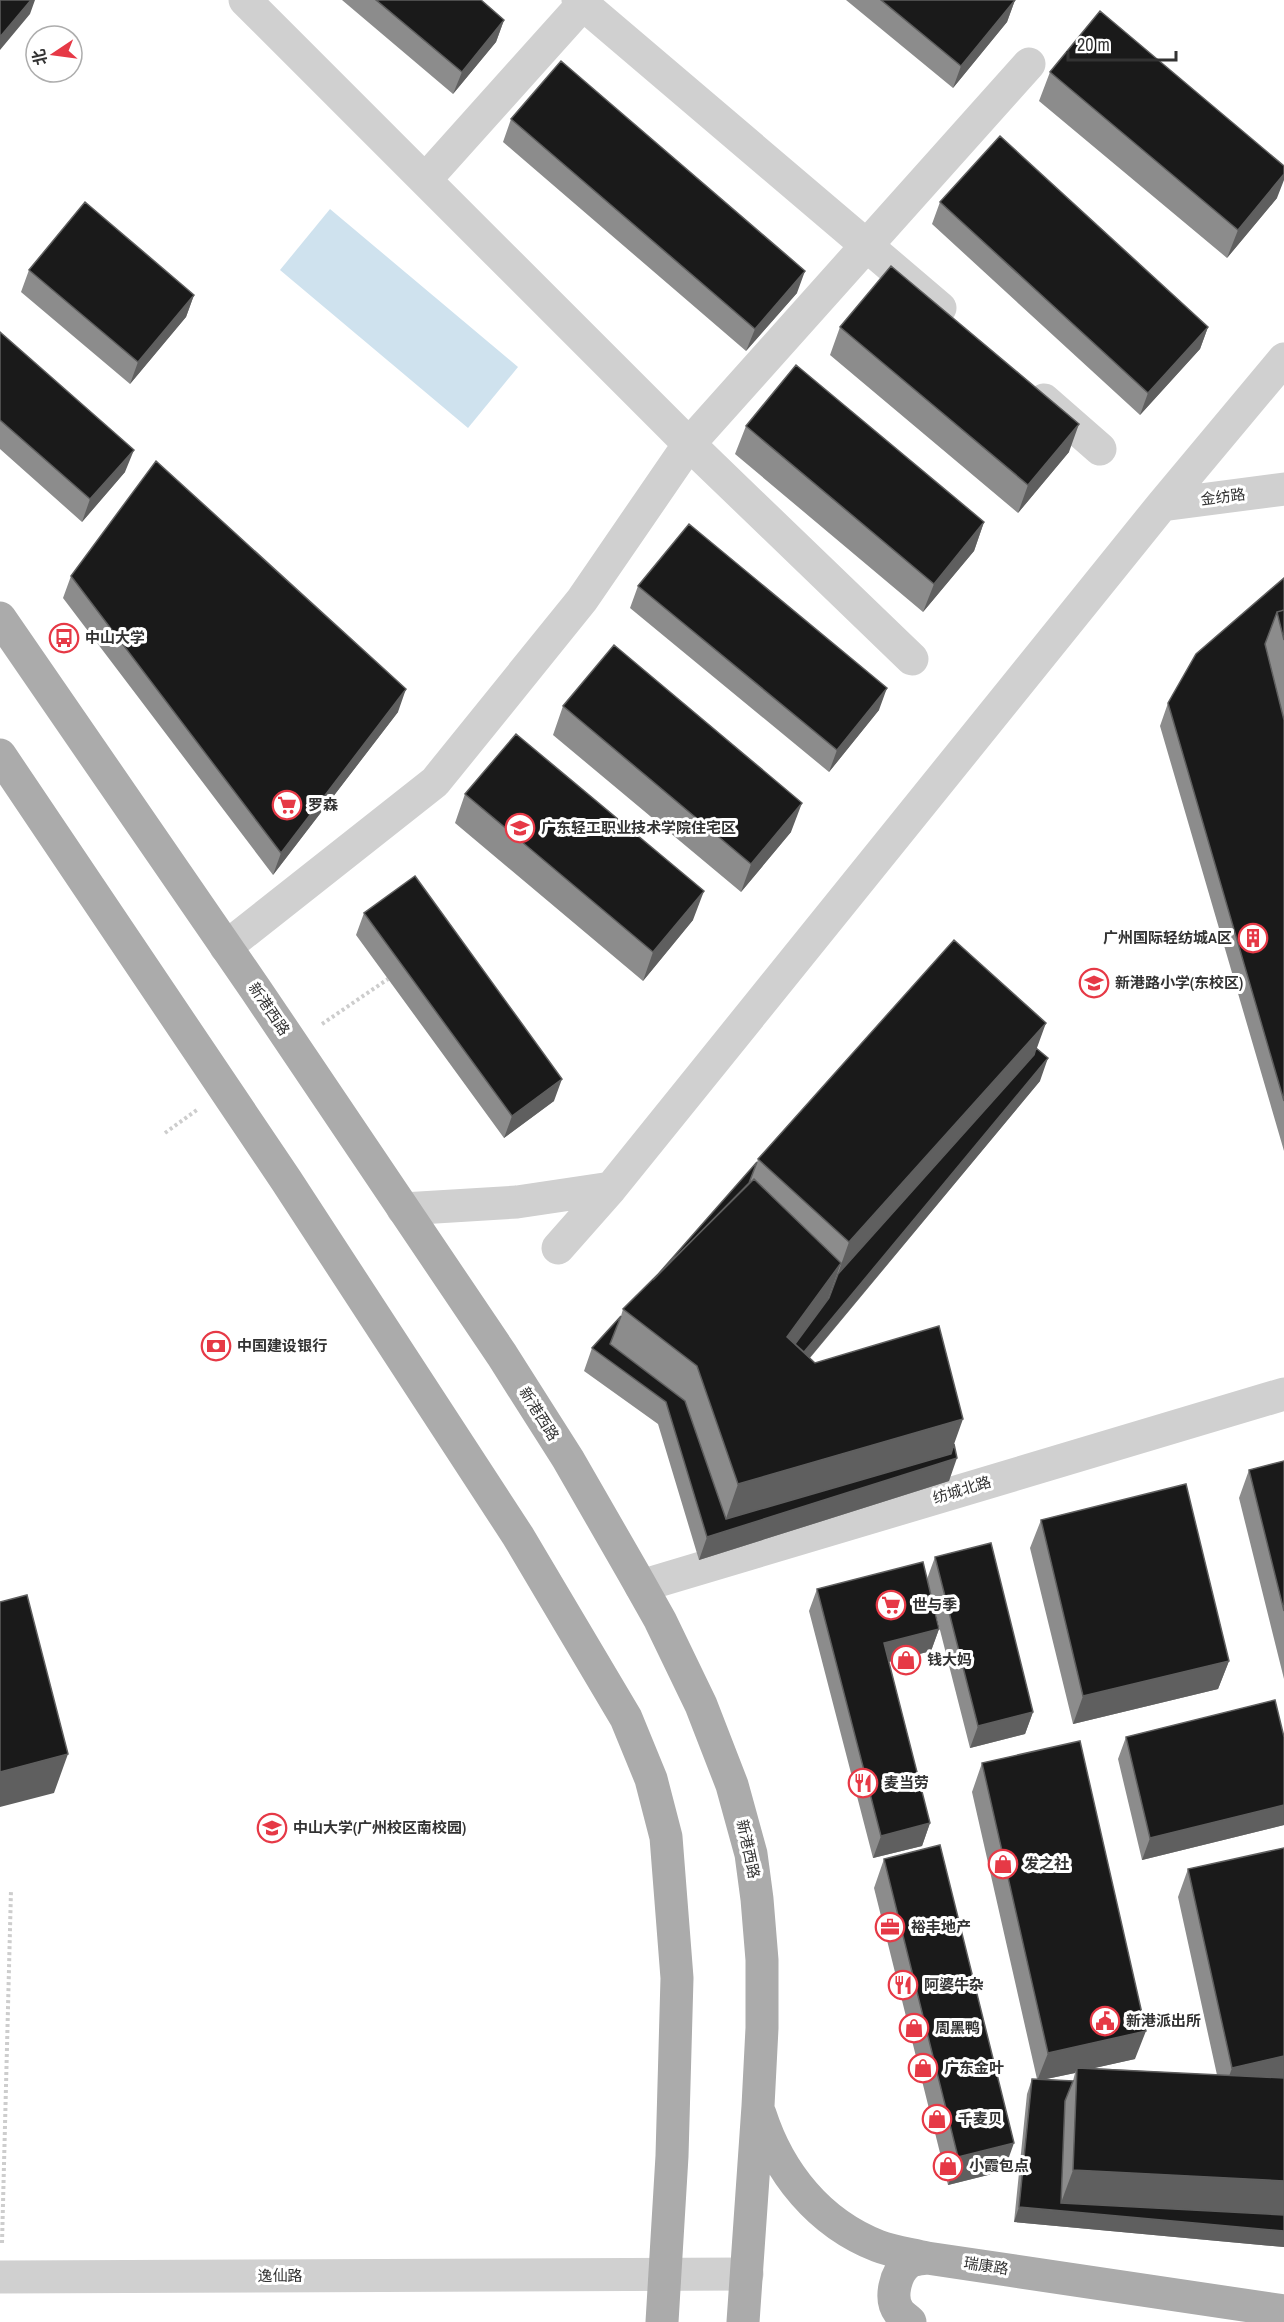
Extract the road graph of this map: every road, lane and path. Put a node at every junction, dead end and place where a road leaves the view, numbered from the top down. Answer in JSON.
{"nodes":[{"id":1,"x":245,"y":0,"type":"edge"},
{"id":2,"x":581,"y":2,"type":"edge"},
{"id":3,"x":1029,"y":64,"type":"dead end"},
{"id":4,"x":425,"y":180,"type":"junction"},
{"id":5,"x":867,"y":245,"type":"junction"},
{"id":6,"x":966,"y":331,"type":"edge"},
{"id":7,"x":1284,"y":359,"type":"edge"},
{"id":8,"x":1019,"y":378,"type":"edge"},
{"id":9,"x":689,"y":444,"type":"junction"},
{"id":10,"x":1100,"y":449,"type":"dead end"},
{"id":11,"x":1284,"y":489,"type":"edge"},
{"id":12,"x":1162,"y":505,"type":"junction"},
{"id":13,"x":0,"y":618,"type":"edge"},
{"id":14,"x":912,"y":659,"type":"dead end"},
{"id":15,"x":0,"y":755,"type":"edge"},
{"id":16,"x":226,"y":947,"type":"junction"},
{"id":17,"x":611,"y":1188,"type":"junction"},
{"id":18,"x":403,"y":1209,"type":"junction"},
{"id":19,"x":558,"y":1248,"type":"dead end"},
{"id":20,"x":1284,"y":1394,"type":"edge"},
{"id":21,"x":641,"y":1586,"type":"junction"},
{"id":22,"x":11,"y":1890,"type":"dead end"},
{"id":23,"x":758,"y":2106,"type":"junction"},
{"id":24,"x":927,"y":2258,"type":"junction"},
{"id":25,"x":665,"y":2274,"type":"junction"},
{"id":26,"x":747,"y":2274,"type":"junction"},
{"id":27,"x":0,"y":2277,"type":"edge"},
{"id":28,"x":1284,"y":2311,"type":"edge"},
{"id":29,"x":663,"y":2322,"type":"edge"},
{"id":30,"x":743,"y":2322,"type":"edge"},
{"id":31,"x":910,"y":2322,"type":"edge"}],
"edges":[{"from":1,"to":4,"type":"street"},
{"from":2,"to":4,"type":"street"},
{"from":2,"to":5,"type":"street"},
{"from":3,"to":5,"type":"street"},
{"from":4,"to":9,"type":"street"},
{"from":5,"to":6,"type":"street"},
{"from":5,"to":9,"type":"street"},
{"from":7,"to":12,"type":"street"},
{"from":8,"to":10,"type":"street"},
{"from":9,"to":14,"type":"street"},
{"from":9,"to":16,"type":"street"},
{"from":11,"to":12,"type":"street","name":"金纺路"},
{"from":12,"to":17,"type":"street"},
{"from":13,"to":16,"type":"main road","name":"新港西路"},
{"from":15,"to":25,"type":"main road"},
{"from":16,"to":18,"type":"main road","name":"新港西路"},
{"from":17,"to":18,"type":"street"},
{"from":17,"to":19,"type":"street"},
{"from":18,"to":21,"type":"main road","name":"新港西路"},
{"from":20,"to":21,"type":"street","name":"纺城北路"},
{"from":21,"to":23,"type":"main road","name":"新港西路"},
{"from":22,"to":27,"type":"path"},
{"from":23,"to":24,"type":"main road","name":"瑞康路"},
{"from":23,"to":26,"type":"main road","name":"新港西路"},
{"from":24,"to":28,"type":"main road","name":"瑞康路"},
{"from":24,"to":31,"type":"main road"},
{"from":25,"to":26,"type":"street","name":"逸仙路"},
{"from":25,"to":27,"type":"street","name":"逸仙路"},
{"from":25,"to":29,"type":"main road"},
{"from":26,"to":30,"type":"main road","name":"新港西路"}]}
